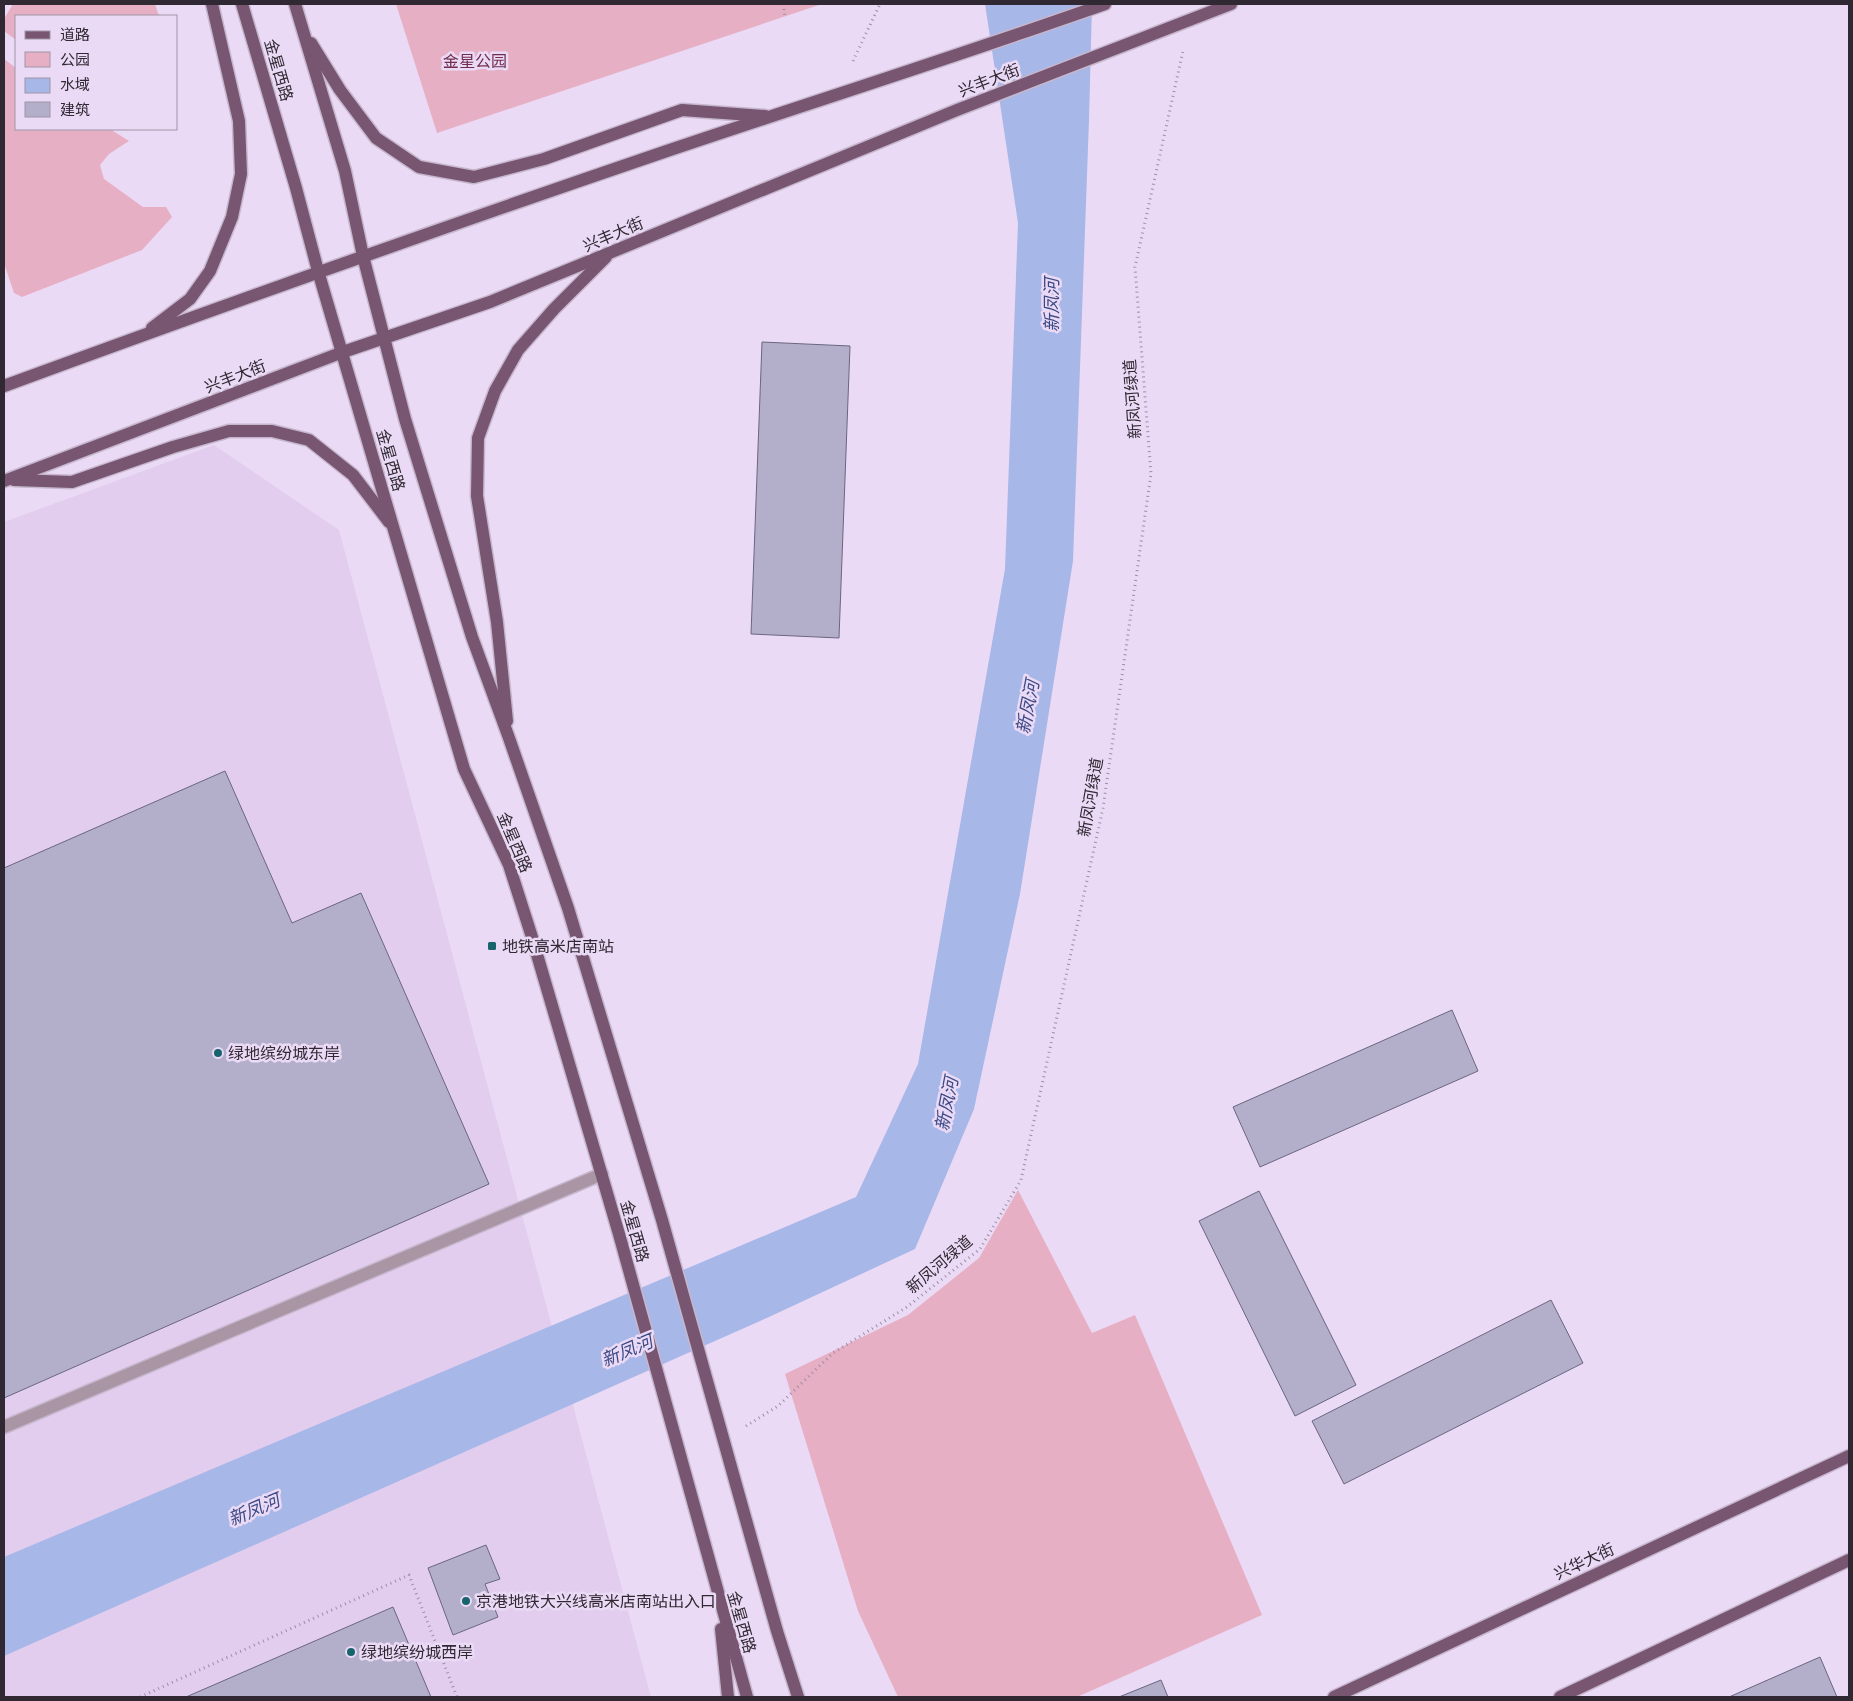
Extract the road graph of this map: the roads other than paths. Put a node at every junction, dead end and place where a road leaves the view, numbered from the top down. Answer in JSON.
{"nodes":[{"id":1,"x":212,"y":4,"type":"edge"},
{"id":2,"x":242,"y":4,"type":"edge"},
{"id":3,"x":295,"y":4,"type":"edge"},
{"id":4,"x":1105,"y":4,"type":"edge"},
{"id":5,"x":1231,"y":4,"type":"edge"},
{"id":6,"x":302,"y":28,"type":"junction"},
{"id":7,"x":773,"y":117,"type":"junction"},
{"id":8,"x":609,"y":253,"type":"junction"},
{"id":9,"x":363,"y":256,"type":"junction"},
{"id":10,"x":318,"y":271,"type":"junction"},
{"id":11,"x":142,"y":335,"type":"junction"},
{"id":12,"x":384,"y":338,"type":"junction"},
{"id":13,"x":343,"y":352,"type":"junction"},
{"id":14,"x":4,"y":386,"type":"edge"},
{"id":15,"x":5,"y":481,"type":"edge"},
{"id":16,"x":394,"y":529,"type":"junction"},
{"id":17,"x":509,"y":738,"type":"junction"},
{"id":18,"x":602,"y":1174,"type":"junction"},
{"id":19,"x":4,"y":1428,"type":"edge"},
{"id":20,"x":1849,"y":1456,"type":"edge"},
{"id":21,"x":1849,"y":1560,"type":"edge"},
{"id":22,"x":718,"y":1596,"type":"junction"},
{"id":23,"x":728,"y":1697,"type":"edge"},
{"id":24,"x":746,"y":1697,"type":"edge"},
{"id":25,"x":798,"y":1697,"type":"edge"},
{"id":26,"x":1334,"y":1697,"type":"edge"},
{"id":27,"x":1560,"y":1697,"type":"edge"}],
"edges":[{"from":1,"to":11,"type":"main road"},
{"from":2,"to":10,"type":"main road","name":"金星西路"},
{"from":3,"to":6,"type":"main road","name":"金星西路"},
{"from":4,"to":7,"type":"main road","name":"兴丰大街"},
{"from":5,"to":8,"type":"main road","name":"兴丰大街"},
{"from":6,"to":7,"type":"main road"},
{"from":6,"to":9,"type":"main road","name":"金星西路"},
{"from":7,"to":9,"type":"main road","name":"兴丰大街"},
{"from":8,"to":12,"type":"main road","name":"兴丰大街"},
{"from":8,"to":17,"type":"main road"},
{"from":9,"to":10,"type":"main road","name":"兴丰大街"},
{"from":9,"to":12,"type":"main road","name":"金星西路"},
{"from":10,"to":11,"type":"main road","name":"兴丰大街"},
{"from":10,"to":13,"type":"main road","name":"金星西路"},
{"from":11,"to":14,"type":"main road","name":"兴丰大街"},
{"from":12,"to":13,"type":"main road","name":"兴丰大街"},
{"from":12,"to":17,"type":"main road","name":"金星西路"},
{"from":13,"to":15,"type":"main road","name":"兴丰大街"},
{"from":13,"to":16,"type":"main road","name":"金星西路"},
{"from":15,"to":16,"type":"main road"},
{"from":16,"to":18,"type":"main road","name":"金星西路"},
{"from":17,"to":25,"type":"main road","name":"金星西路"},
{"from":18,"to":19,"type":"street"},
{"from":18,"to":22,"type":"main road","name":"金星西路"},
{"from":20,"to":26,"type":"main road","name":"兴华大街"},
{"from":21,"to":27,"type":"main road"},
{"from":22,"to":23,"type":"main road"},
{"from":22,"to":24,"type":"main road","name":"金星西路"}]}
